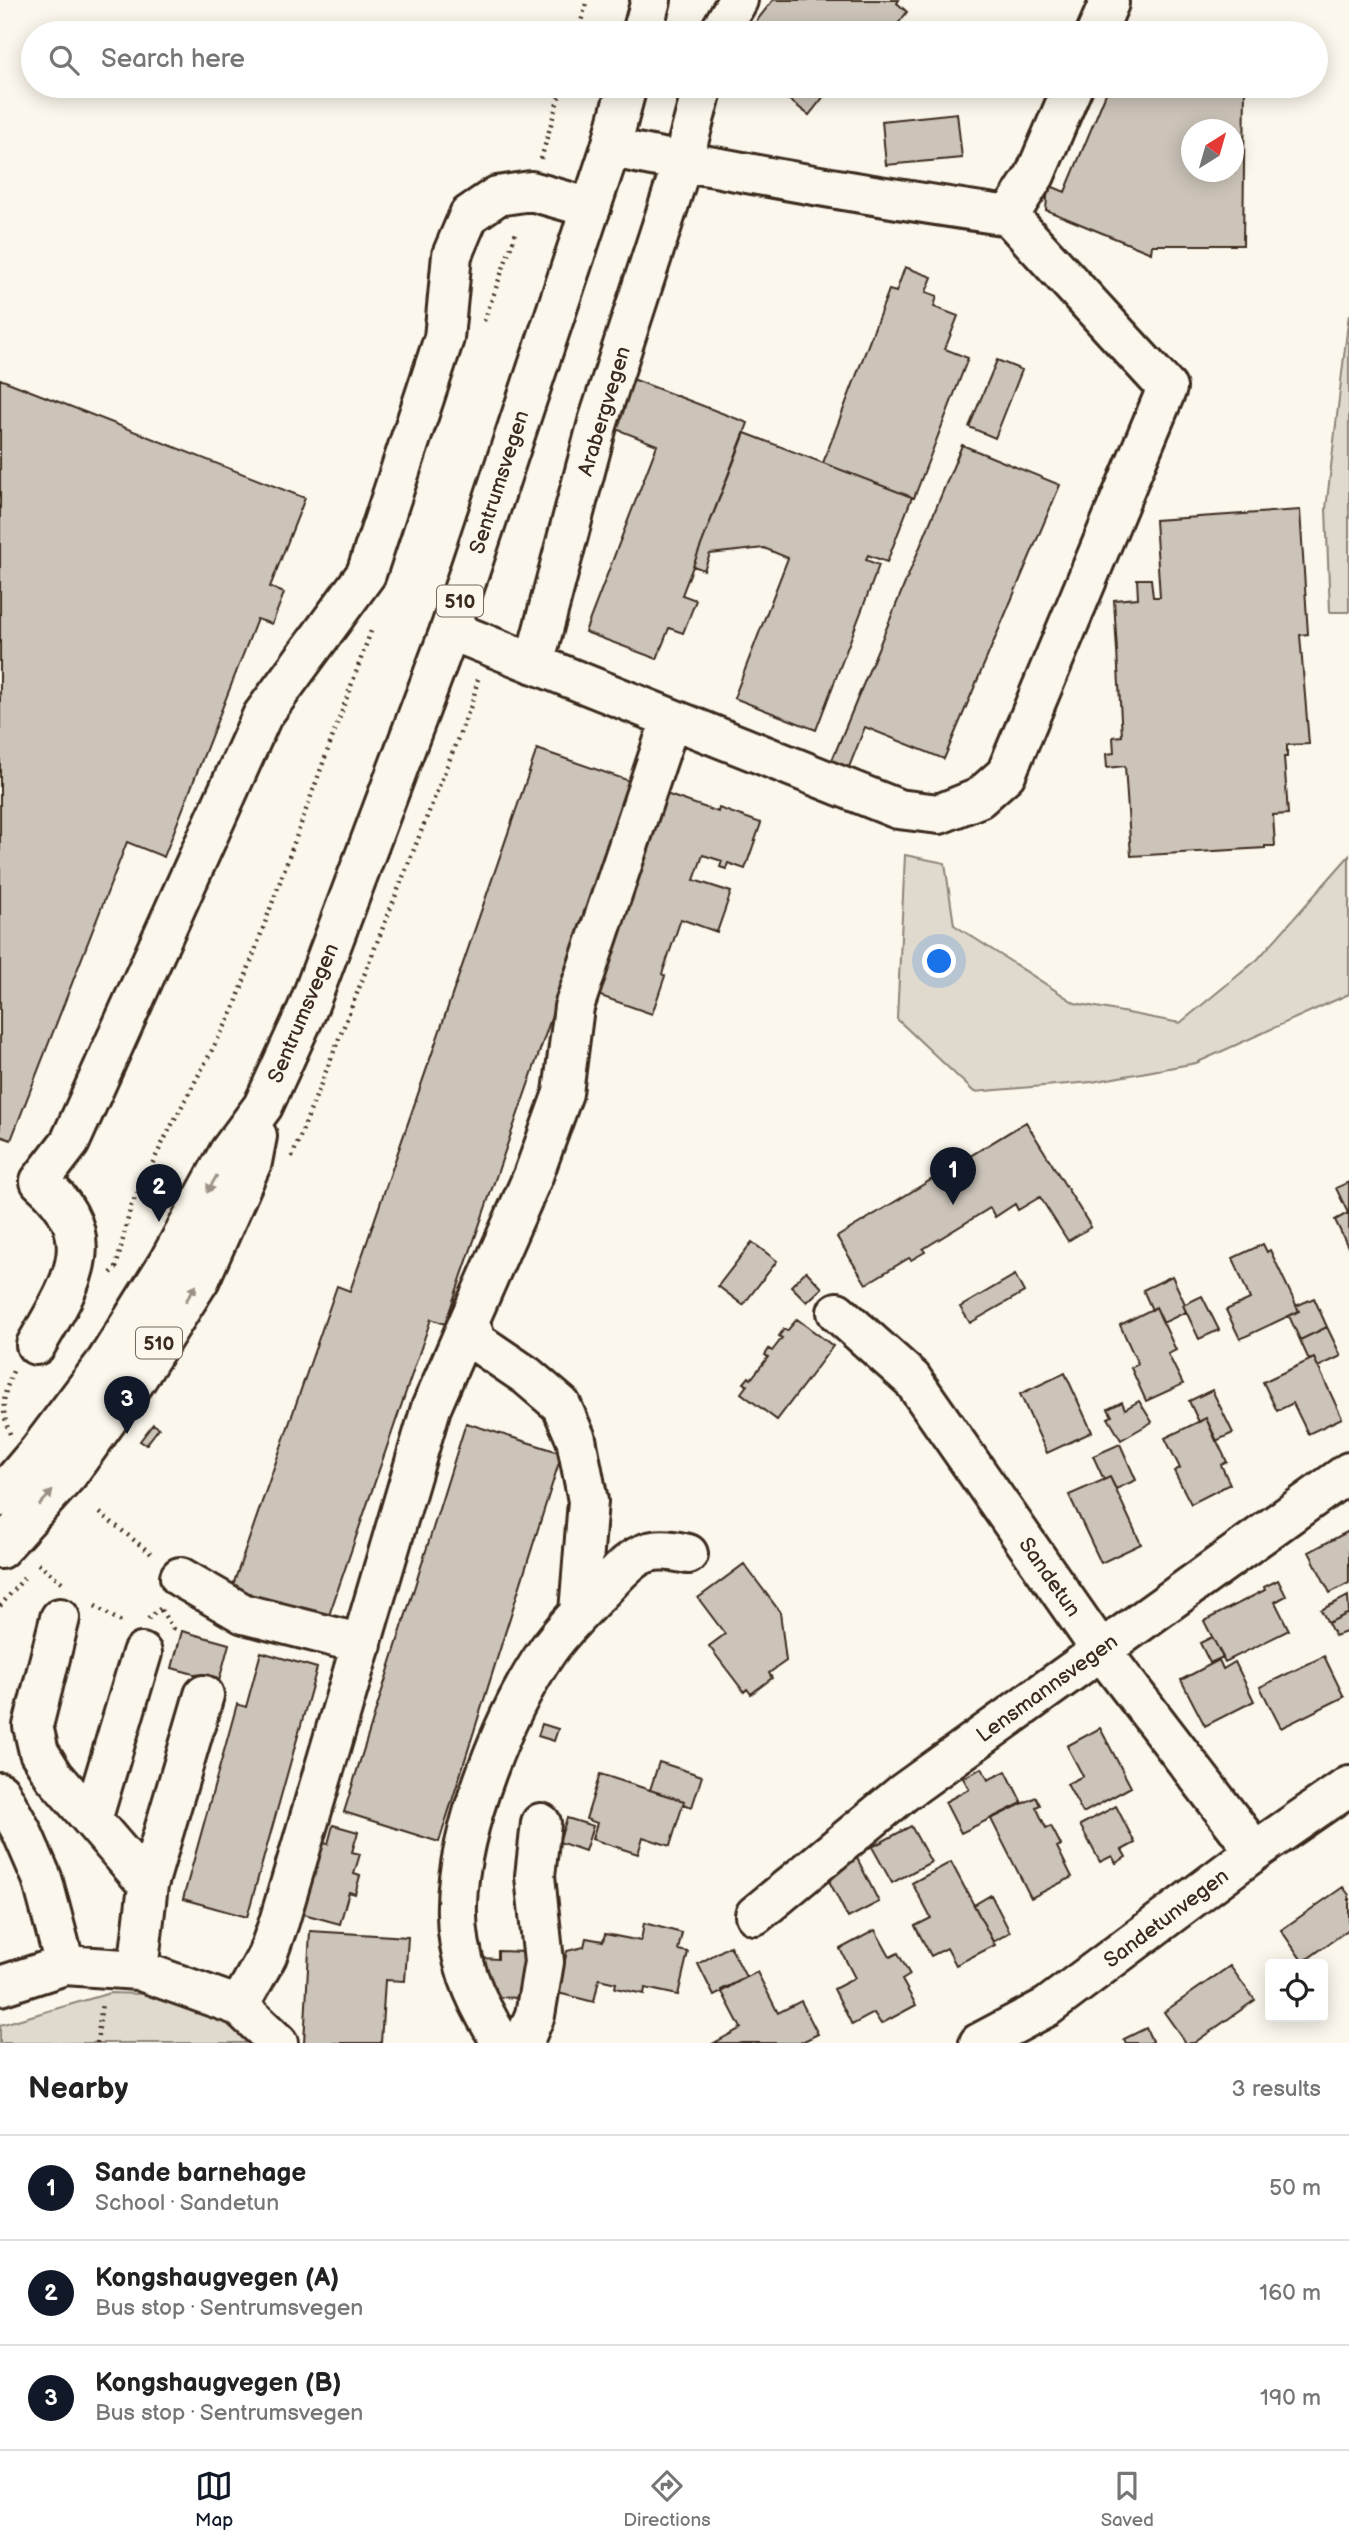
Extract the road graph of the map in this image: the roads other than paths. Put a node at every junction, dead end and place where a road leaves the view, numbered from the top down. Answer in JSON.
{"nodes":[{"id":1,"x":651,"y":0,"type":"edge"},
{"id":2,"x":738,"y":0,"type":"edge"},
{"id":3,"x":645,"y":21,"type":"edge"},
{"id":4,"x":726,"y":21,"type":"edge"},
{"id":5,"x":624,"y":98,"type":"edge"},
{"id":6,"x":700,"y":98,"type":"edge"},
{"id":7,"x":1068,"y":98,"type":"edge"},
{"id":8,"x":611,"y":147,"type":"junction"},
{"id":9,"x":683,"y":161,"type":"junction"},
{"id":10,"x":590,"y":208,"type":"junction"},
{"id":11,"x":1009,"y":216,"type":"junction"},
{"id":12,"x":450,"y":630,"type":"junction"},
{"id":13,"x":534,"y":664,"type":"junction"},
{"id":14,"x":671,"y":719,"type":"junction"},
{"id":15,"x":263,"y":1106,"type":"junction"},
{"id":16,"x":837,"y":1312,"type":"dead end"},
{"id":17,"x":468,"y":1321,"type":"junction"},
{"id":18,"x":36,"y":1345,"type":"road end"},
{"id":19,"x":1349,"y":1472,"type":"edge"},
{"id":20,"x":0,"y":1497,"type":"edge"},
{"id":21,"x":0,"y":1549,"type":"edge"},
{"id":22,"x":688,"y":1555,"type":"dead end"},
{"id":23,"x":180,"y":1577,"type":"road end"},
{"id":24,"x":74,"y":1603,"type":"road end"},
{"id":25,"x":579,"y":1612,"type":"junction"},
{"id":26,"x":140,"y":1633,"type":"road end"},
{"id":27,"x":362,"y":1644,"type":"junction"},
{"id":28,"x":1100,"y":1649,"type":"junction"},
{"id":29,"x":204,"y":1695,"type":"dead end"},
{"id":30,"x":1349,"y":1786,"type":"edge"},
{"id":31,"x":0,"y":1792,"type":"edge"},
{"id":32,"x":92,"y":1820,"type":"junction"},
{"id":33,"x":541,"y":1823,"type":"dead end"},
{"id":34,"x":1255,"y":1851,"type":"junction"},
{"id":35,"x":148,"y":1885,"type":"junction"},
{"id":36,"x":755,"y":1915,"type":"dead end"},
{"id":37,"x":65,"y":1965,"type":"junction"},
{"id":38,"x":138,"y":1970,"type":"junction"},
{"id":39,"x":0,"y":1986,"type":"edge"},
{"id":40,"x":239,"y":2006,"type":"junction"},
{"id":41,"x":278,"y":2043,"type":"edge"},
{"id":42,"x":502,"y":2043,"type":"edge"},
{"id":43,"x":523,"y":2043,"type":"edge"},
{"id":44,"x":979,"y":2043,"type":"edge"}],
"edges":[{"from":1,"to":3,"type":"street"},
{"from":2,"to":4,"type":"street"},
{"from":5,"to":8,"type":"street","name":"Sentrumsvegen","number":"510"},
{"from":6,"to":9,"type":"street","name":"Arabergvegen"},
{"from":7,"to":11,"type":"street"},
{"from":8,"to":9,"type":"street"},
{"from":8,"to":10,"type":"street","name":"Sentrumsvegen","number":"510"},
{"from":9,"to":11,"type":"street"},
{"from":9,"to":13,"type":"street","name":"Arabergvegen"},
{"from":10,"to":12,"type":"street","name":"Sentrumsvegen","number":"510"},
{"from":10,"to":18,"type":"street"},
{"from":11,"to":14,"type":"street"},
{"from":12,"to":13,"type":"street"},
{"from":12,"to":15,"type":"street","name":"Sentrumsvegen","number":"510"},
{"from":13,"to":14,"type":"street"},
{"from":14,"to":17,"type":"street"},
{"from":15,"to":20,"type":"street","name":"Sentrumsvegen","number":"510","one_way":true},
{"from":21,"to":15,"type":"street","name":"Sentrumsvegen","number":"510","one_way":true},
{"from":16,"to":28,"type":"street","name":"Sandetun"},
{"from":17,"to":25,"type":"street"},
{"from":17,"to":27,"type":"street"},
{"from":19,"to":28,"type":"street","name":"Lensmannsvegen"},
{"from":22,"to":25,"type":"street"},
{"from":23,"to":27,"type":"street"},
{"from":24,"to":32,"type":"street"},
{"from":25,"to":42,"type":"street"},
{"from":26,"to":32,"type":"street"},
{"from":27,"to":40,"type":"street"},
{"from":28,"to":34,"type":"street","name":"Sandetun"},
{"from":28,"to":36,"type":"street","name":"Lensmannsvegen"},
{"from":29,"to":35,"type":"street"},
{"from":30,"to":34,"type":"street","name":"Sandetunvegen"},
{"from":31,"to":37,"type":"street"},
{"from":32,"to":35,"type":"street"},
{"from":33,"to":43,"type":"street"},
{"from":34,"to":44,"type":"street","name":"Sandetunvegen"},
{"from":35,"to":38,"type":"street"},
{"from":37,"to":38,"type":"street"},
{"from":37,"to":39,"type":"street"},
{"from":38,"to":40,"type":"street"},
{"from":40,"to":41,"type":"street"}]}
